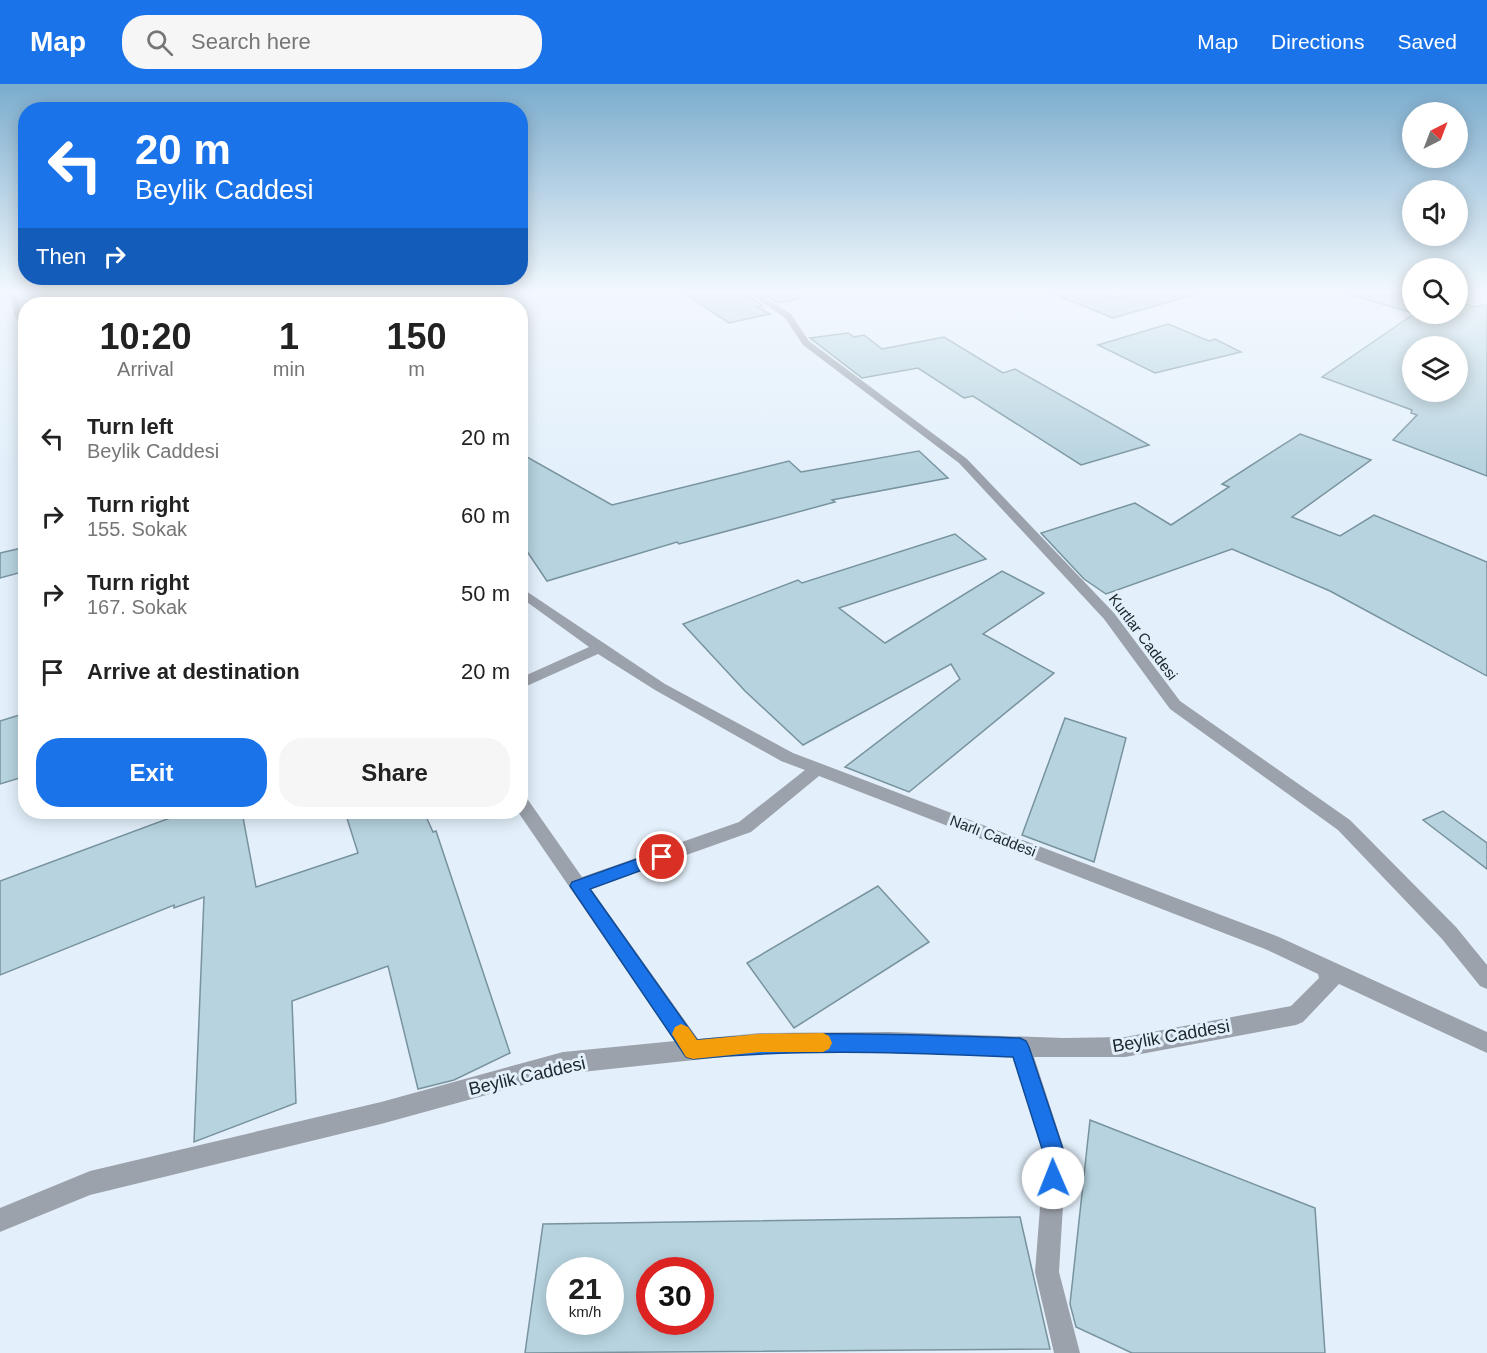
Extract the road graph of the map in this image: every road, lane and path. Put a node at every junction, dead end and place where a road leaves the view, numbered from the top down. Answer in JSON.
{"nodes":[{"id":1,"x":813,"y":349,"type":"edge"},
{"id":2,"x":528,"y":597,"type":"edge"},
{"id":3,"x":599,"y":648,"type":"junction"},
{"id":4,"x":528,"y":680,"type":"edge"},
{"id":5,"x":817,"y":769,"type":"junction"},
{"id":6,"x":528,"y":814,"type":"edge"},
{"id":7,"x":578,"y":886,"type":"junction"},
{"id":8,"x":1328,"y":969,"type":"junction"},
{"id":9,"x":1487,"y":980,"type":"edge"},
{"id":10,"x":1487,"y":1043,"type":"edge"},
{"id":11,"x":1020,"y":1047,"type":"junction"},
{"id":12,"x":693,"y":1050,"type":"junction"},
{"id":13,"x":0,"y":1220,"type":"edge"},
{"id":14,"x":1067,"y":1353,"type":"edge"}],
"edges":[{"from":1,"to":9,"type":"street","name":"Kurtlar Caddesi"},
{"from":2,"to":3,"type":"street","name":"Narlı Caddesi"},
{"from":3,"to":4,"type":"street"},
{"from":3,"to":5,"type":"street","name":"Narlı Caddesi"},
{"from":5,"to":7,"type":"street"},
{"from":5,"to":8,"type":"street","name":"Narlı Caddesi"},
{"from":6,"to":7,"type":"street"},
{"from":7,"to":12,"type":"street"},
{"from":8,"to":10,"type":"street","name":"Narlı Caddesi"},
{"from":8,"to":11,"type":"street","name":"Beylik Caddesi"},
{"from":11,"to":12,"type":"street","name":"Beylik Caddesi"},
{"from":11,"to":14,"type":"street"},
{"from":12,"to":13,"type":"street","name":"Beylik Caddesi"}]}
